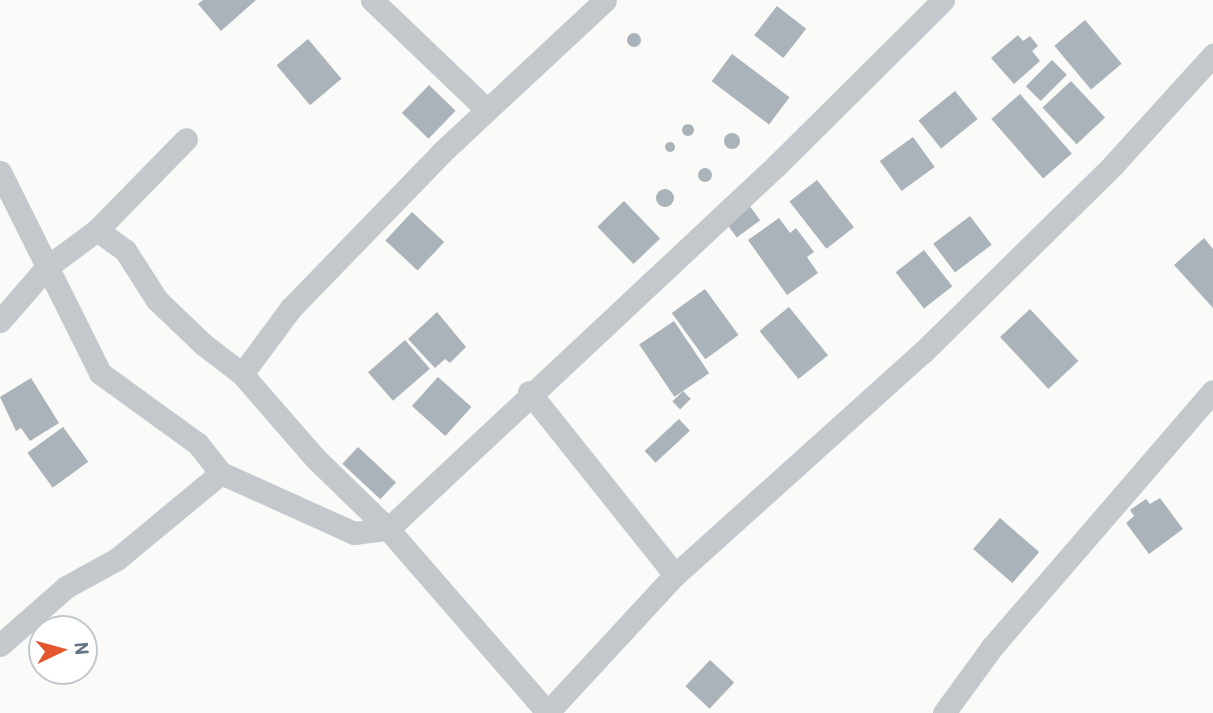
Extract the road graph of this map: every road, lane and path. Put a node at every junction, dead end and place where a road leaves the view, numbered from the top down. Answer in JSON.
{"nodes":[{"id":1,"x":372,"y":0,"type":"edge"},
{"id":2,"x":605,"y":0,"type":"edge"},
{"id":3,"x":943,"y":0,"type":"edge"},
{"id":4,"x":1213,"y":55,"type":"edge"},
{"id":5,"x":487,"y":110,"type":"junction"},
{"id":6,"x":186,"y":139,"type":"dead end"},
{"id":7,"x":0,"y":172,"type":"edge"},
{"id":8,"x":97,"y":230,"type":"junction"},
{"id":9,"x":47,"y":267,"type":"junction"},
{"id":10,"x":0,"y":321,"type":"edge"},
{"id":11,"x":242,"y":373,"type":"junction"},
{"id":12,"x":1213,"y":391,"type":"edge"},
{"id":13,"x":529,"y":392,"type":"junction"},
{"id":14,"x":221,"y":473,"type":"junction"},
{"id":15,"x":388,"y":528,"type":"junction"},
{"id":16,"x":675,"y":575,"type":"junction"},
{"id":17,"x":0,"y":645,"type":"edge"},
{"id":18,"x":547,"y":713,"type":"edge"},
{"id":19,"x":944,"y":713,"type":"edge"}],
"edges":[{"from":1,"to":5,"type":"street"},
{"from":2,"to":5,"type":"street"},
{"from":3,"to":13,"type":"street"},
{"from":4,"to":16,"type":"street"},
{"from":5,"to":11,"type":"street"},
{"from":6,"to":8,"type":"street"},
{"from":7,"to":9,"type":"street"},
{"from":8,"to":9,"type":"street"},
{"from":8,"to":11,"type":"street"},
{"from":9,"to":10,"type":"street"},
{"from":9,"to":14,"type":"street"},
{"from":11,"to":15,"type":"street"},
{"from":12,"to":19,"type":"street"},
{"from":13,"to":15,"type":"street"},
{"from":13,"to":16,"type":"street"},
{"from":14,"to":15,"type":"street"},
{"from":14,"to":17,"type":"street"},
{"from":15,"to":18,"type":"street"},
{"from":16,"to":18,"type":"street"}]}
